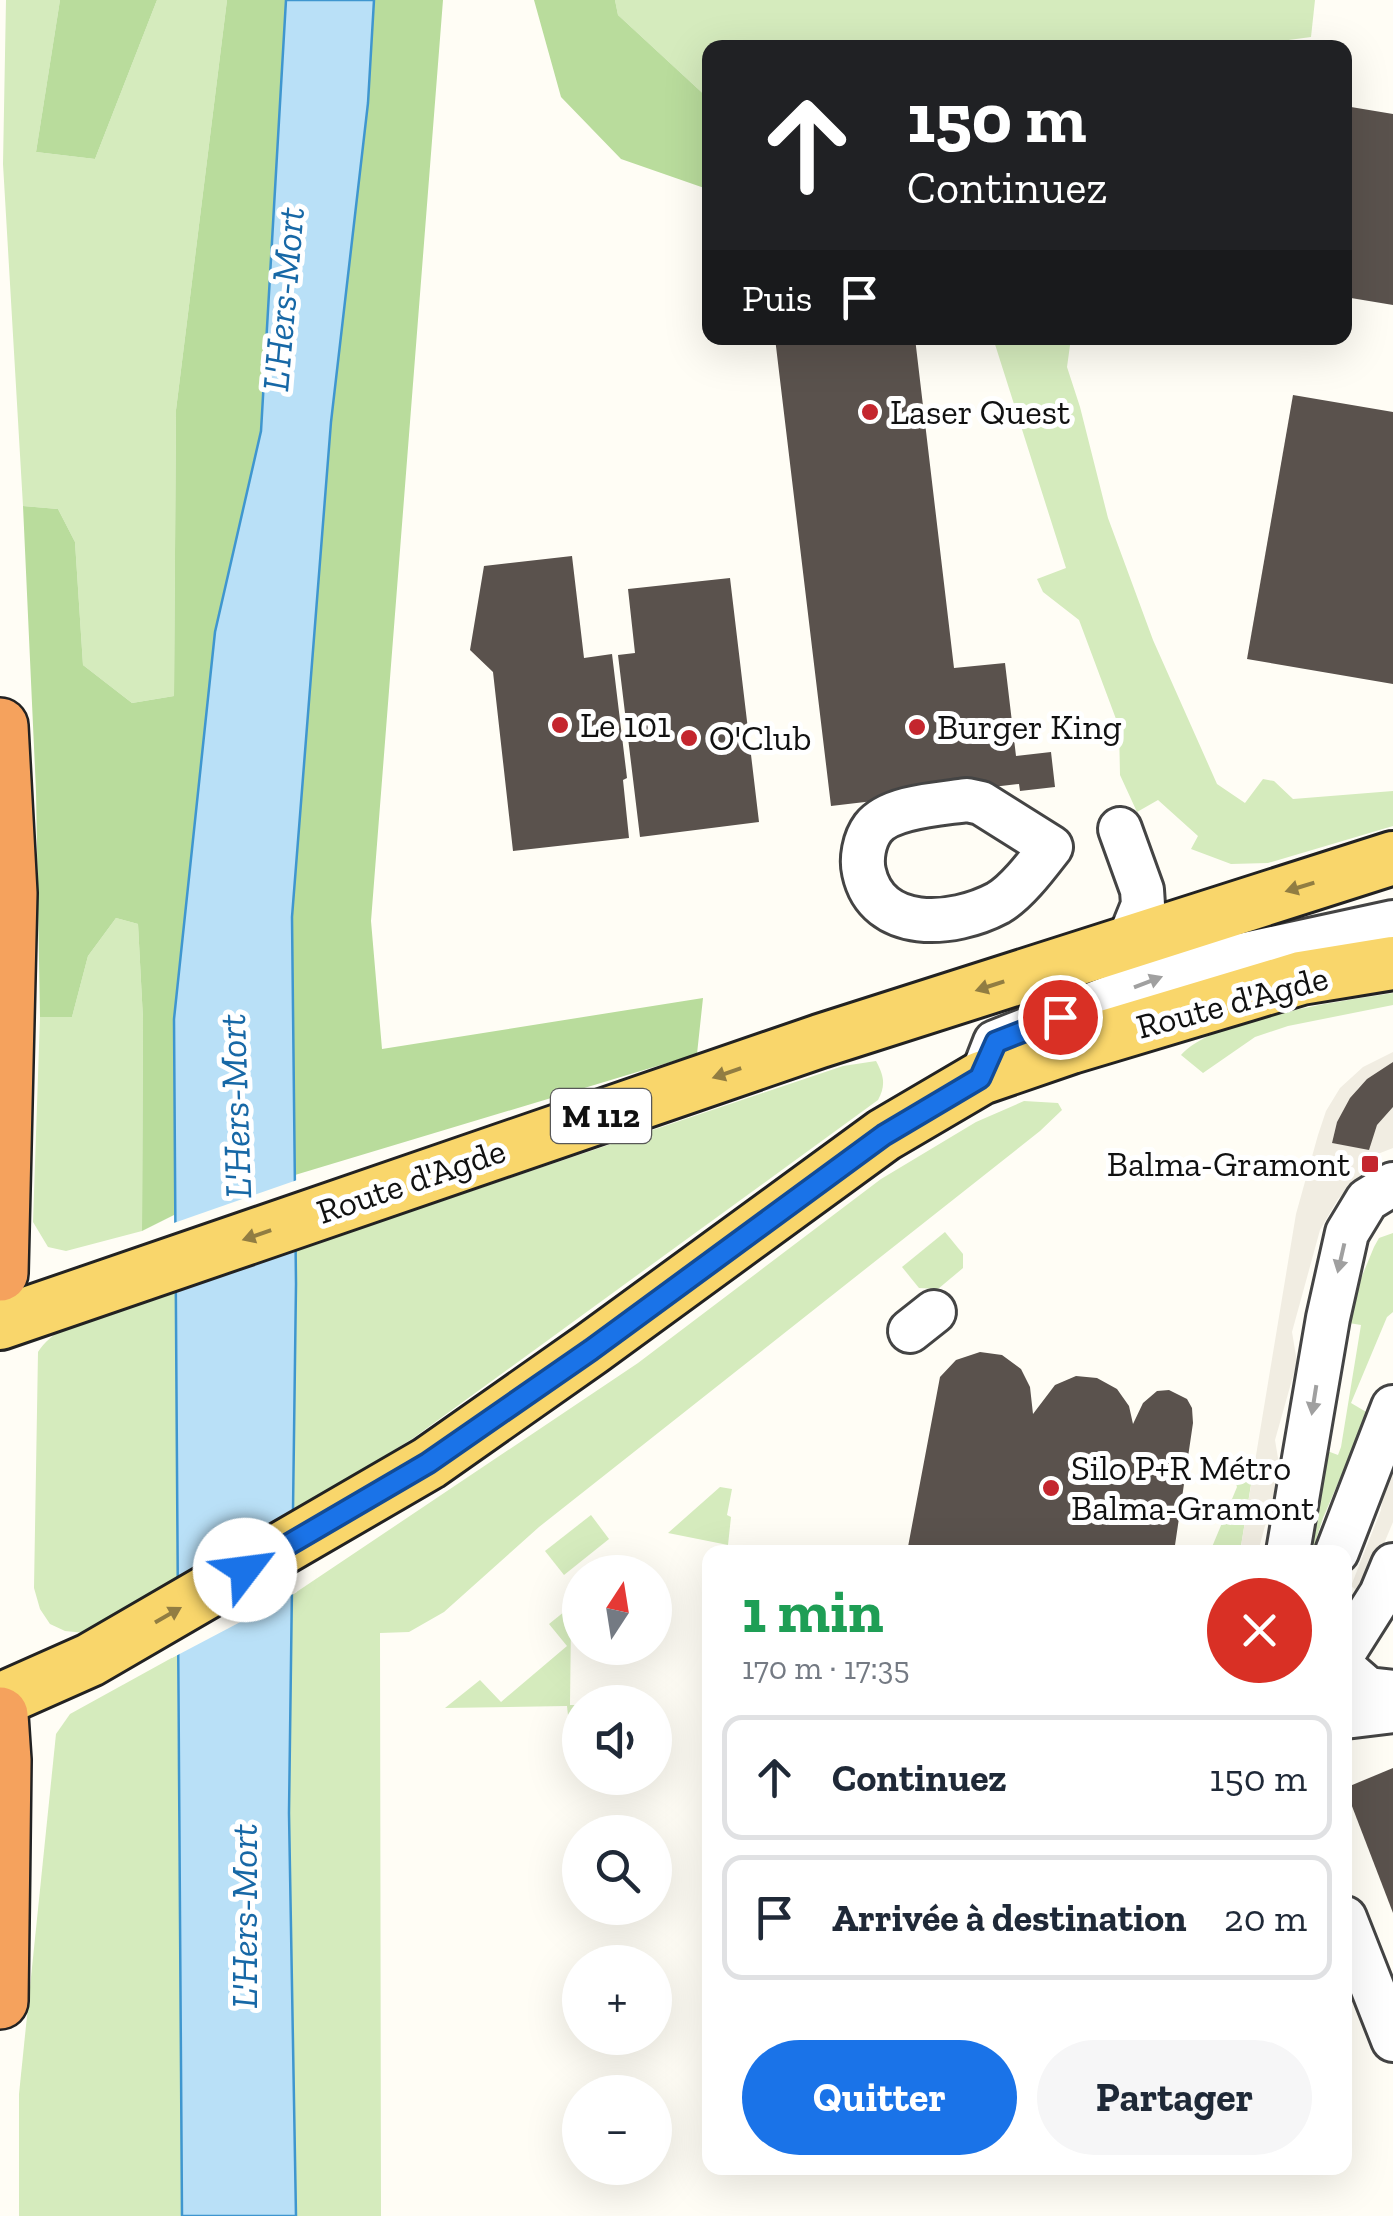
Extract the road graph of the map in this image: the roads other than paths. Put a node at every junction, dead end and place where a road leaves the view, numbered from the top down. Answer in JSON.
{"nodes":[{"id":1,"x":0,"y":726,"type":"edge"},
{"id":2,"x":1120,"y":829,"type":"dead end"},
{"id":3,"x":1393,"y":858,"type":"edge"},
{"id":4,"x":1393,"y":922,"type":"edge"},
{"id":5,"x":1128,"y":942,"type":"junction"},
{"id":6,"x":1393,"y":963,"type":"edge"},
{"id":7,"x":980,"y":1078,"type":"junction"},
{"id":8,"x":1393,"y":1184,"type":"edge"},
{"id":9,"x":0,"y":1273,"type":"edge"},
{"id":10,"x":0,"y":1323,"type":"edge"},
{"id":11,"x":1393,"y":1407,"type":"edge"},
{"id":12,"x":1289,"y":1545,"type":"edge"},
{"id":13,"x":1340,"y":1545,"type":"edge"},
{"id":14,"x":1393,"y":1565,"type":"edge"},
{"id":15,"x":1352,"y":1640,"type":"edge"},
{"id":16,"x":1352,"y":1674,"type":"edge"},
{"id":17,"x":1393,"y":1692,"type":"edge"},
{"id":18,"x":0,"y":1700,"type":"edge"},
{"id":19,"x":1393,"y":1711,"type":"edge"},
{"id":20,"x":0,"y":1715,"type":"edge"},
{"id":21,"x":1352,"y":1716,"type":"edge"},
{"id":22,"x":1352,"y":1936,"type":"edge"},
{"id":23,"x":0,"y":2001,"type":"edge"},
{"id":24,"x":1393,"y":2040,"type":"edge"}],
"edges":[{"from":1,"to":9,"type":"highway"},
{"from":2,"to":5,"type":"lane"},
{"from":3,"to":5,"type":"main road","name":"Route d'Agde","number":"M 112","one_way":true},
{"from":7,"to":4,"type":"lane","one_way":true},
{"from":5,"to":10,"type":"main road","name":"Route d'Agde","number":"M 112","one_way":true},
{"from":6,"to":7,"type":"main road","name":"Route d'Agde"},
{"from":18,"to":7,"type":"main road","name":"Route d'Agde","one_way":true},
{"from":8,"to":12,"type":"lane","one_way":true},
{"from":11,"to":13,"type":"lane"},
{"from":14,"to":15,"type":"lane"},
{"from":16,"to":17,"type":"lane"},
{"from":19,"to":21,"type":"lane"},
{"from":20,"to":23,"type":"highway"},
{"from":22,"to":24,"type":"lane"}]}
